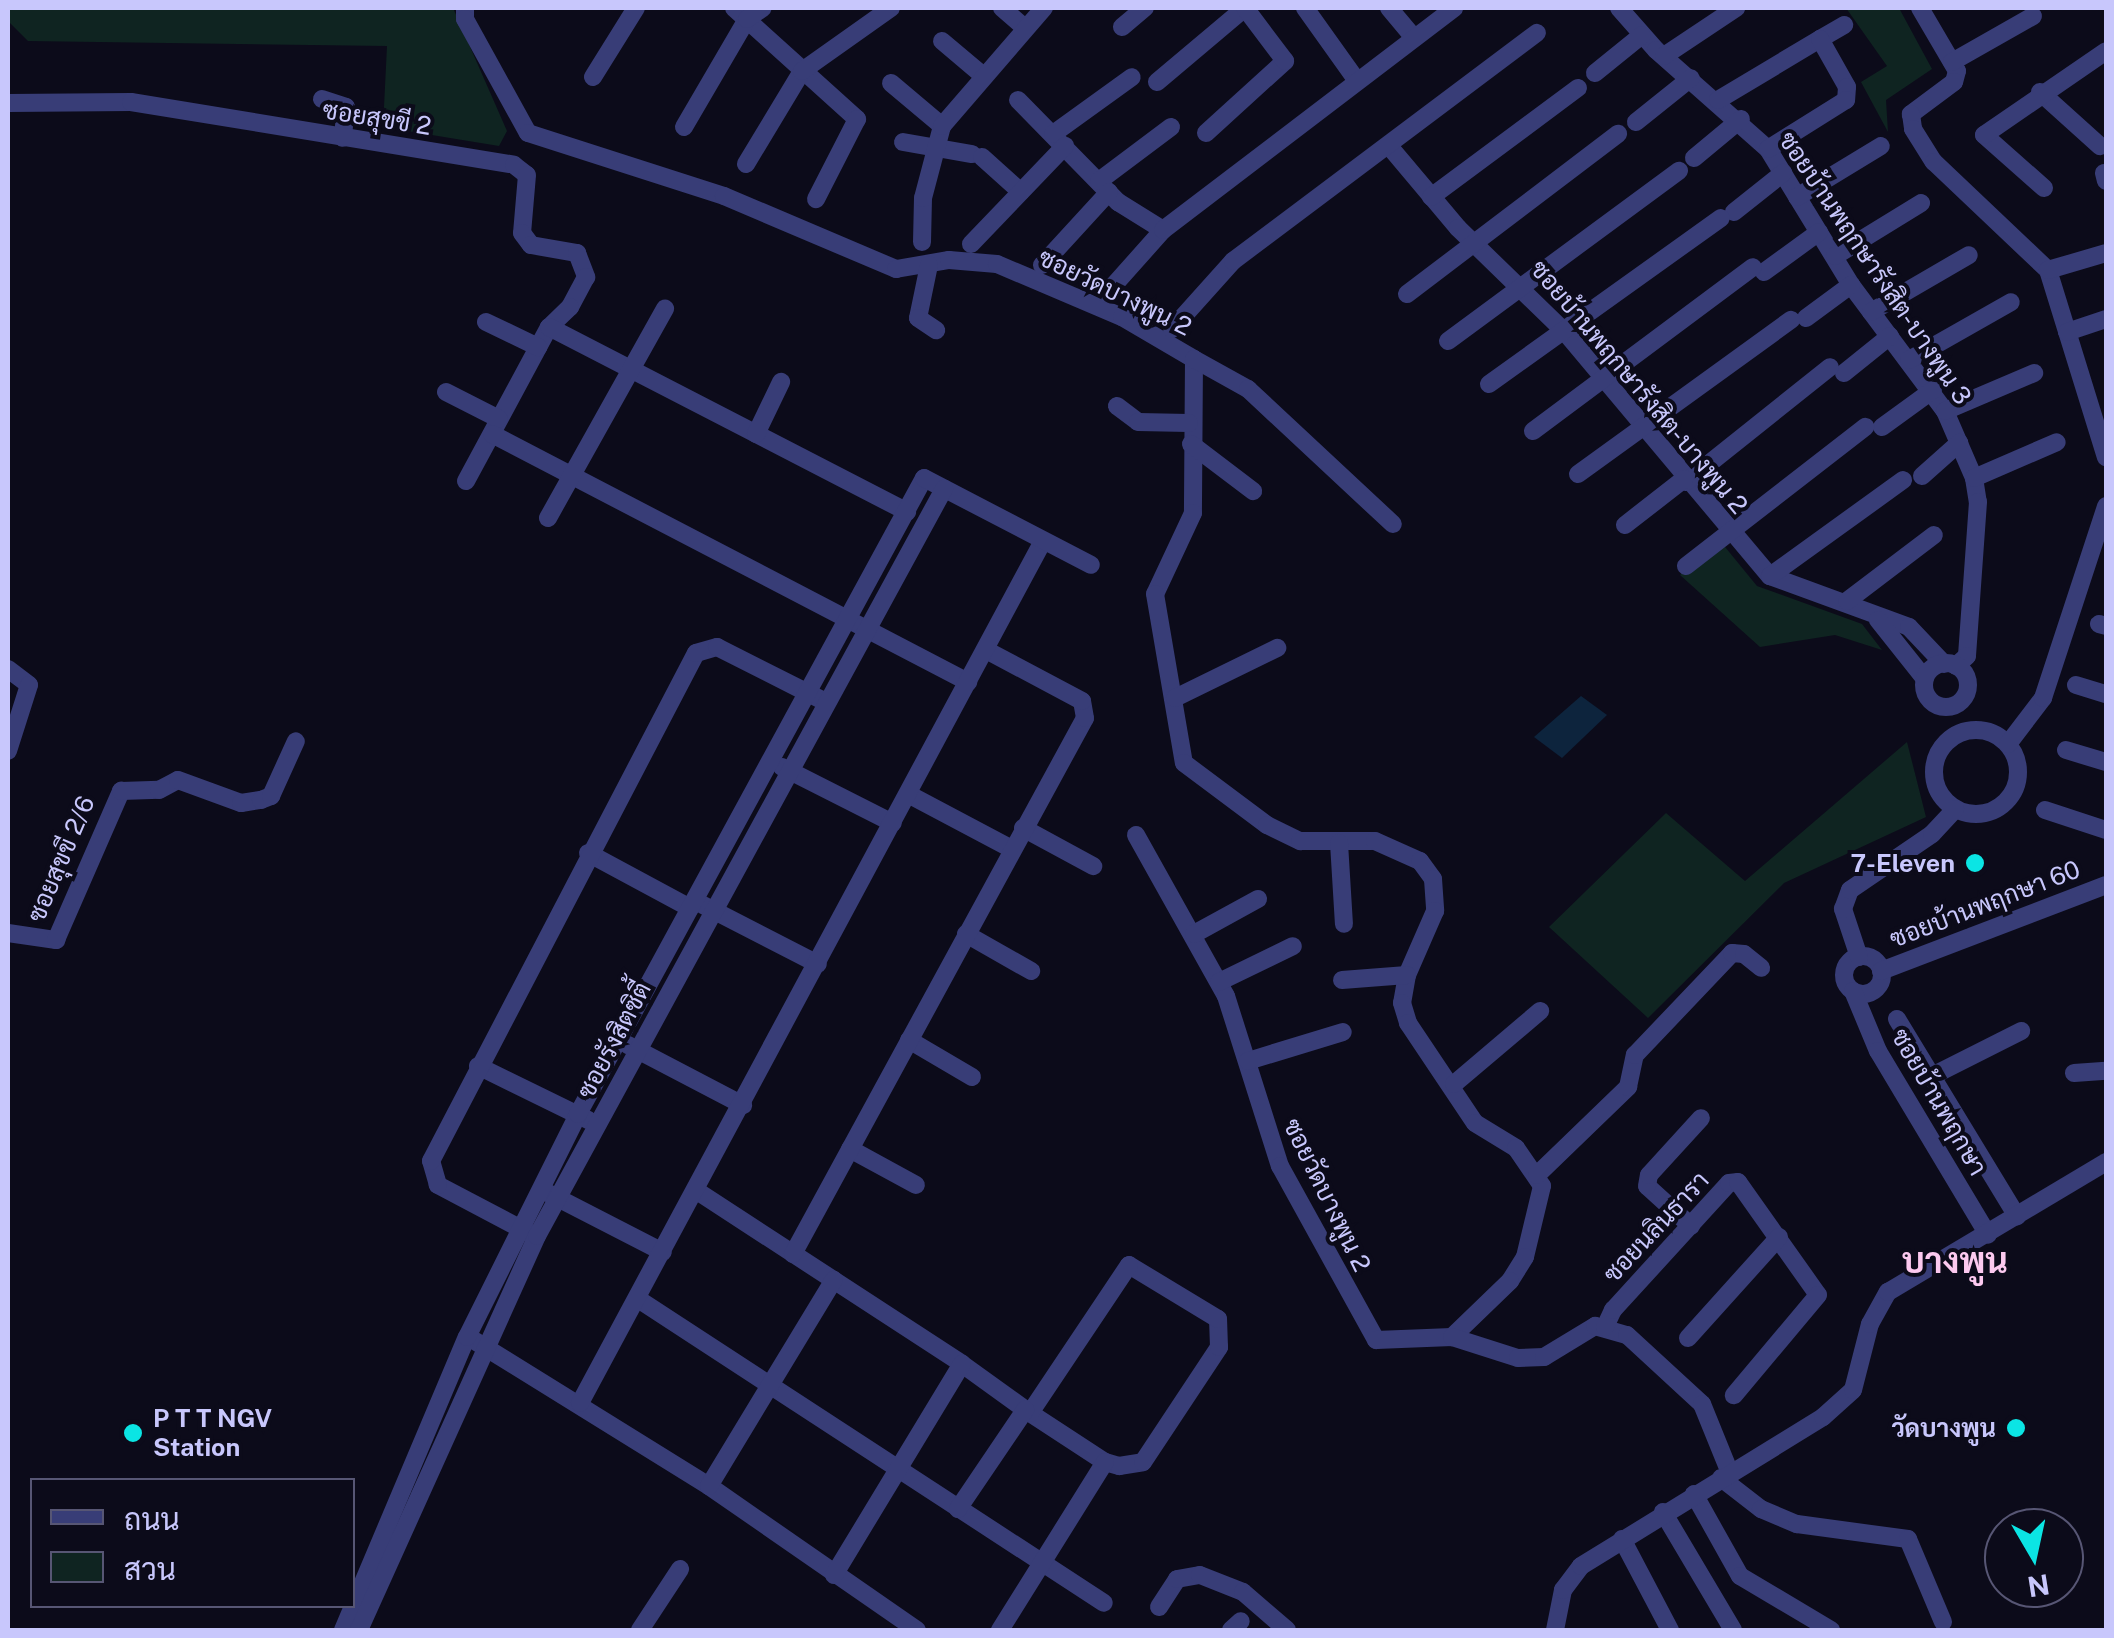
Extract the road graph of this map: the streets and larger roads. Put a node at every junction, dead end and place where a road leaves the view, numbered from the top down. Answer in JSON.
{"nodes":[{"id":1,"x":466,"y":8,"type":"edge"},
{"id":2,"x":636,"y":8,"type":"edge"},
{"id":3,"x":763,"y":8,"type":"edge"},
{"id":4,"x":891,"y":8,"type":"edge"},
{"id":5,"x":1002,"y":8,"type":"edge"},
{"id":6,"x":1044,"y":8,"type":"edge"},
{"id":7,"x":1145,"y":8,"type":"edge"},
{"id":8,"x":1245,"y":8,"type":"edge"},
{"id":9,"x":1305,"y":8,"type":"edge"},
{"id":10,"x":1389,"y":8,"type":"edge"},
{"id":11,"x":1454,"y":8,"type":"edge"},
{"id":12,"x":1619,"y":8,"type":"edge"},
{"id":13,"x":1736,"y":8,"type":"edge"},
{"id":14,"x":1920,"y":8,"type":"edge"},
{"id":15,"x":740,"y":13,"type":"edge"},
{"id":16,"x":2033,"y":16,"type":"dead end"},
{"id":17,"x":1844,"y":25,"type":"dead end"},
{"id":18,"x":1122,"y":27,"type":"dead end"},
{"id":19,"x":1025,"y":28,"type":"junction"},
{"id":20,"x":1537,"y":33,"type":"dead end"},
{"id":21,"x":1642,"y":36,"type":"junction"},
{"id":22,"x":1414,"y":38,"type":"junction"},
{"id":23,"x":1820,"y":39,"type":"junction"},
{"id":24,"x":942,"y":41,"type":"dead end"},
{"id":25,"x":2106,"y":51,"type":"edge"},
{"id":26,"x":1664,"y":56,"type":"junction"},
{"id":27,"x":1952,"y":62,"type":"junction"},
{"id":28,"x":802,"y":71,"type":"junction"},
{"id":29,"x":1595,"y":73,"type":"dead end"},
{"id":30,"x":981,"y":74,"type":"junction"},
{"id":31,"x":593,"y":77,"type":"dead end"},
{"id":32,"x":1132,"y":77,"type":"dead end"},
{"id":33,"x":1691,"y":78,"type":"junction"},
{"id":34,"x":1357,"y":81,"type":"junction"},
{"id":35,"x":1157,"y":82,"type":"dead end"},
{"id":36,"x":891,"y":83,"type":"dead end"},
{"id":37,"x":1578,"y":88,"type":"dead end"},
{"id":38,"x":2040,"y":92,"type":"junction"},
{"id":39,"x":322,"y":100,"type":"dead end"},
{"id":40,"x":1018,"y":100,"type":"dead end"},
{"id":41,"x":1718,"y":100,"type":"junction"},
{"id":42,"x":8,"y":103,"type":"edge"},
{"id":43,"x":1741,"y":119,"type":"junction"},
{"id":44,"x":1636,"y":122,"type":"dead end"},
{"id":45,"x":942,"y":126,"type":"junction"},
{"id":46,"x":684,"y":127,"type":"dead end"},
{"id":47,"x":1171,"y":127,"type":"dead end"},
{"id":48,"x":1206,"y":132,"type":"dead end"},
{"id":49,"x":1618,"y":134,"type":"dead end"},
{"id":50,"x":343,"y":135,"type":"junction"},
{"id":51,"x":1059,"y":140,"type":"junction"},
{"id":52,"x":904,"y":142,"type":"dead end"},
{"id":53,"x":1389,"y":146,"type":"junction"},
{"id":54,"x":1882,"y":146,"type":"dead end"},
{"id":55,"x":2100,"y":146,"type":"dead end"},
{"id":56,"x":520,"y":148,"type":"junction"},
{"id":57,"x":936,"y":148,"type":"junction"},
{"id":58,"x":1768,"y":150,"type":"junction"},
{"id":59,"x":746,"y":164,"type":"dead end"},
{"id":60,"x":1782,"y":173,"type":"junction"},
{"id":61,"x":1104,"y":187,"type":"junction"},
{"id":62,"x":2044,"y":188,"type":"dead end"},
{"id":63,"x":1021,"y":192,"type":"junction"},
{"id":64,"x":1431,"y":197,"type":"junction"},
{"id":65,"x":1797,"y":197,"type":"junction"},
{"id":66,"x":816,"y":199,"type":"dead end"},
{"id":67,"x":1921,"y":203,"type":"dead end"},
{"id":68,"x":1163,"y":230,"type":"junction"},
{"id":69,"x":1819,"y":232,"type":"junction"},
{"id":70,"x":1474,"y":239,"type":"junction"},
{"id":71,"x":922,"y":242,"type":"dead end"},
{"id":72,"x":971,"y":244,"type":"dead end"},
{"id":73,"x":2106,"y":253,"type":"edge"},
{"id":74,"x":1969,"y":255,"type":"dead end"},
{"id":75,"x":1835,"y":256,"type":"junction"},
{"id":76,"x":930,"y":265,"type":"junction"},
{"id":77,"x":1042,"y":265,"type":"dead end"},
{"id":78,"x":2048,"y":270,"type":"junction"},
{"id":79,"x":1851,"y":285,"type":"junction"},
{"id":80,"x":1523,"y":286,"type":"junction"},
{"id":81,"x":1106,"y":294,"type":"dead end"},
{"id":82,"x":1407,"y":294,"type":"dead end"},
{"id":83,"x":2011,"y":302,"type":"dead end"},
{"id":84,"x":665,"y":308,"type":"dead end"},
{"id":85,"x":1871,"y":312,"type":"junction"},
{"id":86,"x":2106,"y":319,"type":"edge"},
{"id":87,"x":486,"y":322,"type":"dead end"},
{"id":88,"x":549,"y":327,"type":"junction"},
{"id":89,"x":1172,"y":329,"type":"dead end"},
{"id":90,"x":936,"y":330,"type":"dead end"},
{"id":91,"x":1564,"y":332,"type":"junction"},
{"id":92,"x":2067,"y":332,"type":"junction"},
{"id":93,"x":1890,"y":336,"type":"junction"},
{"id":94,"x":1448,"y":340,"type":"dead end"},
{"id":95,"x":538,"y":347,"type":"junction"},
{"id":96,"x":1194,"y":359,"type":"junction"},
{"id":97,"x":1909,"y":360,"type":"junction"},
{"id":98,"x":631,"y":369,"type":"junction"},
{"id":99,"x":2034,"y":372,"type":"dead end"},
{"id":100,"x":1602,"y":380,"type":"junction"},
{"id":101,"x":781,"y":382,"type":"dead end"},
{"id":102,"x":1489,"y":384,"type":"dead end"},
{"id":103,"x":2106,"y":389,"type":"edge"},
{"id":104,"x":1932,"y":390,"type":"junction"},
{"id":105,"x":446,"y":392,"type":"dead end"},
{"id":106,"x":2087,"y":395,"type":"junction"},
{"id":107,"x":1117,"y":406,"type":"dead end"},
{"id":108,"x":1945,"y":411,"type":"junction"},
{"id":109,"x":1183,"y":423,"type":"junction"},
{"id":110,"x":496,"y":427,"type":"junction"},
{"id":111,"x":1639,"y":427,"type":"junction"},
{"id":112,"x":1533,"y":432,"type":"dead end"},
{"id":113,"x":756,"y":434,"type":"junction"},
{"id":114,"x":2057,"y":442,"type":"dead end"},
{"id":115,"x":1191,"y":444,"type":"junction"},
{"id":116,"x":1959,"y":444,"type":"junction"},
{"id":117,"x":2106,"y":458,"type":"edge"},
{"id":118,"x":1578,"y":474,"type":"dead end"},
{"id":119,"x":572,"y":476,"type":"junction"},
{"id":120,"x":1974,"y":478,"type":"junction"},
{"id":121,"x":466,"y":481,"type":"dead end"},
{"id":122,"x":1685,"y":481,"type":"junction"},
{"id":123,"x":944,"y":488,"type":"junction"},
{"id":124,"x":1253,"y":491,"type":"dead end"},
{"id":125,"x":2106,"y":506,"type":"edge"},
{"id":126,"x":907,"y":512,"type":"junction"},
{"id":127,"x":548,"y":518,"type":"dead end"},
{"id":128,"x":1393,"y":524,"type":"dead end"},
{"id":129,"x":1625,"y":525,"type":"dead end"},
{"id":130,"x":1728,"y":530,"type":"junction"},
{"id":131,"x":1934,"y":535,"type":"dead end"},
{"id":132,"x":1043,"y":542,"type":"junction"},
{"id":133,"x":1091,"y":565,"type":"dead end"},
{"id":134,"x":1686,"y":566,"type":"dead end"},
{"id":135,"x":1770,"y":576,"type":"junction"},
{"id":136,"x":1847,"y":601,"type":"junction"},
{"id":137,"x":848,"y":620,"type":"junction"},
{"id":138,"x":1878,"y":620,"type":"junction"},
{"id":139,"x":868,"y":631,"type":"junction"},
{"id":140,"x":1276,"y":648,"type":"dead end"},
{"id":141,"x":986,"y":650,"type":"junction"},
{"id":142,"x":1950,"y":665,"type":"junction"},
{"id":143,"x":8,"y":669,"type":"edge"},
{"id":144,"x":1925,"y":679,"type":"junction"},
{"id":145,"x":968,"y":682,"type":"junction"},
{"id":146,"x":2076,"y":685,"type":"dead end"},
{"id":147,"x":808,"y":694,"type":"junction"},
{"id":148,"x":2106,"y":694,"type":"edge"},
{"id":149,"x":1174,"y":698,"type":"junction"},
{"id":150,"x":827,"y":702,"type":"junction"},
{"id":151,"x":1952,"y":706,"type":"junction"},
{"id":152,"x":14,"y":714,"type":"edge"},
{"id":153,"x":1962,"y":732,"type":"junction"},
{"id":154,"x":296,"y":741,"type":"dead end"},
{"id":155,"x":2008,"y":744,"type":"junction"},
{"id":156,"x":2066,"y":750,"type":"dead end"},
{"id":157,"x":8,"y":751,"type":"edge"},
{"id":158,"x":770,"y":761,"type":"junction"},
{"id":159,"x":2106,"y":762,"type":"edge"},
{"id":160,"x":788,"y":770,"type":"junction"},
{"id":161,"x":908,"y":794,"type":"junction"},
{"id":162,"x":1955,"y":809,"type":"junction"},
{"id":163,"x":2045,"y":810,"type":"dead end"},
{"id":164,"x":893,"y":824,"type":"junction"},
{"id":165,"x":1023,"y":828,"type":"junction"},
{"id":166,"x":2106,"y":830,"type":"edge"},
{"id":167,"x":1136,"y":835,"type":"dead end"},
{"id":168,"x":1339,"y":846,"type":"junction"},
{"id":169,"x":1012,"y":849,"type":"junction"},
{"id":170,"x":588,"y":853,"type":"junction"},
{"id":171,"x":1093,"y":866,"type":"dead end"},
{"id":172,"x":2106,"y":885,"type":"edge"},
{"id":173,"x":1258,"y":899,"type":"dead end"},
{"id":174,"x":699,"y":906,"type":"junction"},
{"id":175,"x":1344,"y":924,"type":"dead end"},
{"id":176,"x":8,"y":933,"type":"edge"},
{"id":177,"x":966,"y":934,"type":"junction"},
{"id":178,"x":1194,"y":934,"type":"junction"},
{"id":179,"x":1293,"y":946,"type":"dead end"},
{"id":180,"x":1859,"y":956,"type":"junction"},
{"id":181,"x":818,"y":964,"type":"junction"},
{"id":182,"x":1761,"y":968,"type":"dead end"},
{"id":183,"x":1882,"y":970,"type":"junction"},
{"id":184,"x":1031,"y":971,"type":"dead end"},
{"id":185,"x":1402,"y":974,"type":"junction"},
{"id":186,"x":1342,"y":980,"type":"dead end"},
{"id":187,"x":1219,"y":982,"type":"junction"},
{"id":188,"x":1853,"y":991,"type":"junction"},
{"id":189,"x":1540,"y":1011,"type":"dead end"},
{"id":190,"x":1897,"y":1019,"type":"dead end"},
{"id":191,"x":2021,"y":1031,"type":"dead end"},
{"id":192,"x":1343,"y":1032,"type":"dead end"},
{"id":193,"x":618,"y":1040,"type":"junction"},
{"id":194,"x":908,"y":1040,"type":"junction"},
{"id":195,"x":638,"y":1050,"type":"junction"},
{"id":196,"x":1248,"y":1061,"type":"junction"},
{"id":197,"x":478,"y":1066,"type":"junction"},
{"id":198,"x":2106,"y":1071,"type":"edge"},
{"id":199,"x":2074,"y":1073,"type":"dead end"},
{"id":200,"x":1932,"y":1076,"type":"junction"},
{"id":201,"x":972,"y":1077,"type":"dead end"},
{"id":202,"x":1454,"y":1084,"type":"junction"},
{"id":203,"x":743,"y":1105,"type":"junction"},
{"id":204,"x":578,"y":1114,"type":"junction"},
{"id":205,"x":1701,"y":1118,"type":"dead end"},
{"id":206,"x":598,"y":1125,"type":"junction"},
{"id":207,"x":850,"y":1149,"type":"junction"},
{"id":208,"x":2106,"y":1162,"type":"edge"},
{"id":209,"x":1537,"y":1175,"type":"junction"},
{"id":210,"x":916,"y":1185,"type":"dead end"},
{"id":211,"x":697,"y":1191,"type":"junction"},
{"id":212,"x":549,"y":1193,"type":"junction"},
{"id":213,"x":2017,"y":1216,"type":"junction"},
{"id":214,"x":1691,"y":1226,"type":"junction"},
{"id":215,"x":529,"y":1233,"type":"junction"},
{"id":216,"x":1988,"y":1236,"type":"junction"},
{"id":217,"x":1780,"y":1237,"type":"junction"},
{"id":218,"x":663,"y":1252,"type":"junction"},
{"id":219,"x":794,"y":1254,"type":"junction"},
{"id":220,"x":834,"y":1280,"type":"junction"},
{"id":221,"x":638,"y":1299,"type":"junction"},
{"id":222,"x":1605,"y":1327,"type":"junction"},
{"id":223,"x":1452,"y":1337,"type":"junction"},
{"id":224,"x":1688,"y":1338,"type":"dead end"},
{"id":225,"x":476,"y":1341,"type":"junction"},
{"id":226,"x":962,"y":1364,"type":"junction"},
{"id":227,"x":771,"y":1384,"type":"junction"},
{"id":228,"x":1734,"y":1394,"type":"dead end"},
{"id":229,"x":580,"y":1403,"type":"junction"},
{"id":230,"x":1028,"y":1411,"type":"junction"},
{"id":231,"x":1105,"y":1462,"type":"junction"},
{"id":232,"x":898,"y":1469,"type":"junction"},
{"id":233,"x":1726,"y":1475,"type":"junction"},
{"id":234,"x":709,"y":1486,"type":"junction"},
{"id":235,"x":1694,"y":1494,"type":"junction"},
{"id":236,"x":958,"y":1509,"type":"junction"},
{"id":237,"x":1664,"y":1512,"type":"junction"},
{"id":238,"x":1622,"y":1539,"type":"junction"},
{"id":239,"x":1041,"y":1564,"type":"junction"},
{"id":240,"x":680,"y":1570,"type":"dead end"},
{"id":241,"x":834,"y":1575,"type":"junction"},
{"id":242,"x":355,"y":1602,"type":"edge"},
{"id":243,"x":1104,"y":1604,"type":"dead end"},
{"id":244,"x":1160,"y":1607,"type":"dead end"},
{"id":245,"x":1943,"y":1622,"type":"dead end"},
{"id":246,"x":359,"y":1630,"type":"edge"},
{"id":247,"x":640,"y":1630,"type":"edge"},
{"id":248,"x":917,"y":1630,"type":"edge"},
{"id":249,"x":1000,"y":1630,"type":"edge"},
{"id":250,"x":1287,"y":1630,"type":"edge"},
{"id":251,"x":1555,"y":1630,"type":"edge"},
{"id":252,"x":1670,"y":1630,"type":"edge"},
{"id":253,"x":1733,"y":1630,"type":"edge"},
{"id":254,"x":1831,"y":1630,"type":"edge"}],
"edges":[{"from":1,"to":56,"type":"street"},
{"from":2,"to":31,"type":"street"},
{"from":3,"to":15,"type":"street"},
{"from":4,"to":28,"type":"street"},
{"from":5,"to":19,"type":"street"},
{"from":6,"to":19,"type":"street"},
{"from":7,"to":18,"type":"street"},
{"from":8,"to":35,"type":"street"},
{"from":8,"to":48,"type":"street"},
{"from":9,"to":34,"type":"street"},
{"from":10,"to":22,"type":"street"},
{"from":11,"to":22,"type":"street"},
{"from":12,"to":21,"type":"street","name":"ซอยบ้านพฤกษารังสิต-บางพูน 3"},
{"from":13,"to":26,"type":"street"},
{"from":14,"to":27,"type":"street"},
{"from":15,"to":28,"type":"street"},
{"from":15,"to":46,"type":"street"},
{"from":16,"to":27,"type":"street"},
{"from":17,"to":23,"type":"street"},
{"from":19,"to":30,"type":"street"},
{"from":20,"to":53,"type":"street"},
{"from":21,"to":26,"type":"street","name":"ซอยบ้านพฤกษารังสิต-บางพูน 3"},
{"from":21,"to":29,"type":"street"},
{"from":22,"to":34,"type":"street"},
{"from":23,"to":41,"type":"street"},
{"from":23,"to":58,"type":"street"},
{"from":24,"to":30,"type":"street"},
{"from":25,"to":38,"type":"street"},
{"from":26,"to":33,"type":"street","name":"ซอยบ้านพฤกษารังสิต-บางพูน 3"},
{"from":27,"to":78,"type":"street"},
{"from":28,"to":59,"type":"street"},
{"from":28,"to":66,"type":"street"},
{"from":30,"to":45,"type":"street"},
{"from":32,"to":51,"type":"street"},
{"from":33,"to":41,"type":"street","name":"ซอยบ้านพฤกษารังสิต-บางพูน 3"},
{"from":33,"to":44,"type":"street"},
{"from":34,"to":68,"type":"street"},
{"from":36,"to":45,"type":"street"},
{"from":37,"to":64,"type":"street"},
{"from":38,"to":55,"type":"street"},
{"from":38,"to":62,"type":"street"},
{"from":39,"to":50,"type":"street"},
{"from":40,"to":51,"type":"street"},
{"from":41,"to":43,"type":"street","name":"ซอยบ้านพฤกษารังสิต-บางพูน 3"},
{"from":42,"to":50,"type":"street","name":"ซอยสุขขี 2"},
{"from":43,"to":58,"type":"street","name":"ซอยบ้านพฤกษารังสิต-บางพูน 3"},
{"from":43,"to":80,"type":"street"},
{"from":45,"to":57,"type":"street"},
{"from":47,"to":61,"type":"street"},
{"from":49,"to":70,"type":"street"},
{"from":50,"to":56,"type":"street","name":"ซอยสุขขี 2"},
{"from":51,"to":61,"type":"street"},
{"from":51,"to":63,"type":"street"},
{"from":52,"to":57,"type":"street"},
{"from":53,"to":64,"type":"street","name":"ซอยบ้านพฤกษารังสิต-บางพูน 2"},
{"from":53,"to":89,"type":"street"},
{"from":54,"to":65,"type":"street"},
{"from":56,"to":76,"type":"street","name":"ซอยวัดบางพูน 2"},
{"from":56,"to":88,"type":"street"},
{"from":57,"to":63,"type":"street"},
{"from":57,"to":71,"type":"street"},
{"from":58,"to":60,"type":"street","name":"ซอยบ้านพฤกษารังสิต-บางพูน 3"},
{"from":60,"to":65,"type":"street","name":"ซอยบ้านพฤกษารังสิต-บางพูน 3"},
{"from":60,"to":91,"type":"street"},
{"from":61,"to":68,"type":"street"},
{"from":61,"to":77,"type":"street"},
{"from":63,"to":72,"type":"street"},
{"from":64,"to":70,"type":"street","name":"ซอยบ้านพฤกษารังสิต-บางพูน 2"},
{"from":65,"to":69,"type":"street","name":"ซอยบ้านพฤกษารังสิต-บางพูน 3"},
{"from":67,"to":75,"type":"street"},
{"from":68,"to":81,"type":"street"},
{"from":69,"to":75,"type":"street","name":"ซอยบ้านพฤกษารังสิต-บางพูน 3"},
{"from":69,"to":100,"type":"street"},
{"from":70,"to":80,"type":"street","name":"ซอยบ้านพฤกษารังสิต-บางพูน 2"},
{"from":70,"to":82,"type":"street"},
{"from":73,"to":78,"type":"street"},
{"from":74,"to":85,"type":"street"},
{"from":75,"to":79,"type":"street","name":"ซอยบ้านพฤกษารังสิต-บางพูน 3"},
{"from":76,"to":90,"type":"street"},
{"from":76,"to":96,"type":"street","name":"ซอยวัดบางพูน 2"},
{"from":78,"to":92,"type":"street"},
{"from":79,"to":85,"type":"street","name":"ซอยบ้านพฤกษารังสิต-บางพูน 3"},
{"from":79,"to":111,"type":"street"},
{"from":80,"to":91,"type":"street","name":"ซอยบ้านพฤกษารังสิต-บางพูน 2"},
{"from":80,"to":94,"type":"street"},
{"from":83,"to":97,"type":"street"},
{"from":84,"to":98,"type":"street"},
{"from":85,"to":93,"type":"street","name":"ซอยบ้านพฤกษารังสิต-บางพูน 3"},
{"from":86,"to":92,"type":"street"},
{"from":87,"to":95,"type":"street"},
{"from":88,"to":95,"type":"street"},
{"from":88,"to":98,"type":"street"},
{"from":91,"to":100,"type":"street","name":"ซอยบ้านพฤกษารังสิต-บางพูน 2"},
{"from":91,"to":102,"type":"street"},
{"from":92,"to":106,"type":"street"},
{"from":93,"to":97,"type":"street","name":"ซอยบ้านพฤกษารังสิต-บางพูน 3"},
{"from":93,"to":122,"type":"street"},
{"from":95,"to":110,"type":"street"},
{"from":96,"to":109,"type":"street","name":"ซอยวัดบางพูน 2"},
{"from":96,"to":128,"type":"street"},
{"from":97,"to":104,"type":"street","name":"ซอยบ้านพฤกษารังสิต-บางพูน 3"},
{"from":98,"to":113,"type":"street"},
{"from":98,"to":119,"type":"street"},
{"from":99,"to":108,"type":"street"},
{"from":100,"to":111,"type":"street","name":"ซอยบ้านพฤกษารังสิต-บางพูน 2"},
{"from":100,"to":112,"type":"street"},
{"from":101,"to":113,"type":"street"},
{"from":103,"to":106,"type":"street"},
{"from":104,"to":108,"type":"street","name":"ซอยบ้านพฤกษารังสิต-บางพูน 3"},
{"from":104,"to":130,"type":"street"},
{"from":105,"to":110,"type":"street"},
{"from":106,"to":117,"type":"street"},
{"from":107,"to":109,"type":"street"},
{"from":108,"to":116,"type":"street","name":"ซอยบ้านพฤกษารังสิต-บางพูน 3"},
{"from":109,"to":115,"type":"street","name":"ซอยวัดบางพูน 2"},
{"from":110,"to":119,"type":"street"},
{"from":110,"to":121,"type":"street"},
{"from":111,"to":118,"type":"street"},
{"from":111,"to":122,"type":"street","name":"ซอยบ้านพฤกษารังสิต-บางพูน 2"},
{"from":113,"to":126,"type":"street"},
{"from":114,"to":120,"type":"street"},
{"from":115,"to":124,"type":"street"},
{"from":115,"to":149,"type":"street","name":"ซอยวัดบางพูน 2"},
{"from":116,"to":120,"type":"street","name":"ซอยบ้านพฤกษารังสิต-บางพูน 3"},
{"from":116,"to":135,"type":"street"},
{"from":119,"to":127,"type":"street"},
{"from":119,"to":137,"type":"street"},
{"from":120,"to":142,"type":"street","name":"ซอยบ้านพฤกษารังสิต-บางพูน 3"},
{"from":122,"to":129,"type":"street"},
{"from":122,"to":130,"type":"street","name":"ซอยบ้านพฤกษารังสิต-บางพูน 2"},
{"from":123,"to":126,"type":"street","name":"ซอยรังสิตซิตี้"},
{"from":123,"to":132,"type":"street"},
{"from":123,"to":139,"type":"street","name":"ซอยรังสิตซิตี้"},
{"from":125,"to":155,"type":"street"},
{"from":126,"to":137,"type":"street","name":"ซอยรังสิตซิตี้"},
{"from":130,"to":134,"type":"street"},
{"from":130,"to":135,"type":"street","name":"ซอยบ้านพฤกษารังสิต-บางพูน 2"},
{"from":131,"to":136,"type":"street"},
{"from":132,"to":133,"type":"street"},
{"from":132,"to":141,"type":"street"},
{"from":135,"to":136,"type":"street","name":"ซอยบ้านพฤกษารังสิต-บางพูน 2"},
{"from":136,"to":138,"type":"street","name":"ซอยบ้านพฤกษารังสิต-บางพูน 2"},
{"from":137,"to":139,"type":"street"},
{"from":137,"to":147,"type":"street","name":"ซอยรังสิตซิตี้"},
{"from":138,"to":142,"type":"street","name":"ซอยบ้านพฤกษารังสิต-บางพูน 2"},
{"from":138,"to":144,"type":"street","name":"ซอยบ้านพฤกษารังสิต-บางพูน 2"},
{"from":139,"to":145,"type":"street"},
{"from":139,"to":150,"type":"street","name":"ซอยรังสิตซิตี้"},
{"from":140,"to":149,"type":"street"},
{"from":141,"to":145,"type":"street"},
{"from":141,"to":165,"type":"street"},
{"from":142,"to":144,"type":"street"},
{"from":142,"to":151,"type":"street"},
{"from":143,"to":152,"type":"street"},
{"from":144,"to":151,"type":"street"},
{"from":145,"to":161,"type":"street"},
{"from":146,"to":148,"type":"street"},
{"from":147,"to":150,"type":"street"},
{"from":147,"to":158,"type":"street","name":"ซอยรังสิตซิตี้"},
{"from":147,"to":170,"type":"street"},
{"from":149,"to":168,"type":"street","name":"ซอยวัดบางพูน 2"},
{"from":150,"to":160,"type":"street","name":"ซอยรังสิตซิตี้"},
{"from":151,"to":153,"type":"street"},
{"from":152,"to":157,"type":"street"},
{"from":153,"to":155,"type":"street"},
{"from":153,"to":162,"type":"street"},
{"from":154,"to":176,"type":"street","name":"ซอยสุขขี 2/6"},
{"from":155,"to":162,"type":"street"},
{"from":156,"to":159,"type":"street"},
{"from":158,"to":160,"type":"street"},
{"from":158,"to":174,"type":"street","name":"ซอยรังสิตซิตี้"},
{"from":160,"to":164,"type":"street"},
{"from":160,"to":174,"type":"street","name":"ซอยรังสิตซิตี้"},
{"from":161,"to":164,"type":"street"},
{"from":161,"to":169,"type":"street"},
{"from":162,"to":180,"type":"street"},
{"from":163,"to":166,"type":"street"},
{"from":164,"to":181,"type":"street"},
{"from":165,"to":169,"type":"street"},
{"from":165,"to":171,"type":"street"},
{"from":167,"to":178,"type":"street","name":"ซอยวัดบางพูน 2"},
{"from":168,"to":175,"type":"street"},
{"from":168,"to":185,"type":"street","name":"ซอยวัดบางพูน 2"},
{"from":169,"to":177,"type":"street"},
{"from":170,"to":174,"type":"street"},
{"from":170,"to":197,"type":"street"},
{"from":172,"to":183,"type":"street","name":"ซอยบ้านพฤกษา 60"},
{"from":173,"to":178,"type":"street"},
{"from":174,"to":181,"type":"street"},
{"from":174,"to":193,"type":"street","name":"ซอยรังสิตซิตี้"},
{"from":174,"to":195,"type":"street","name":"ซอยรังสิตซิตี้"},
{"from":177,"to":184,"type":"street"},
{"from":177,"to":194,"type":"street"},
{"from":178,"to":187,"type":"street","name":"ซอยวัดบางพูน 2"},
{"from":179,"to":187,"type":"street"},
{"from":180,"to":183,"type":"street"},
{"from":180,"to":188,"type":"street"},
{"from":181,"to":203,"type":"street"},
{"from":182,"to":209,"type":"street"},
{"from":183,"to":188,"type":"street"},
{"from":185,"to":186,"type":"street"},
{"from":185,"to":202,"type":"street","name":"ซอยวัดบางพูน 2"},
{"from":187,"to":196,"type":"street","name":"ซอยวัดบางพูน 2"},
{"from":188,"to":216,"type":"street","name":"ซอยบ้านพฤกษา"},
{"from":189,"to":202,"type":"street"},
{"from":190,"to":200,"type":"street"},
{"from":191,"to":200,"type":"street"},
{"from":192,"to":196,"type":"street"},
{"from":193,"to":195,"type":"street"},
{"from":193,"to":204,"type":"street","name":"ซอยรังสิตซิตี้"},
{"from":194,"to":201,"type":"street"},
{"from":194,"to":207,"type":"street"},
{"from":195,"to":203,"type":"street"},
{"from":195,"to":206,"type":"street","name":"ซอยรังสิตซิตี้"},
{"from":196,"to":223,"type":"street","name":"ซอยวัดบางพูน 2"},
{"from":197,"to":204,"type":"street"},
{"from":197,"to":215,"type":"street"},
{"from":198,"to":199,"type":"street"},
{"from":200,"to":213,"type":"street"},
{"from":202,"to":209,"type":"street","name":"ซอยวัดบางพูน 2"},
{"from":203,"to":211,"type":"street"},
{"from":204,"to":206,"type":"street"},
{"from":204,"to":212,"type":"street","name":"ซอยรังสิตซิตี้"},
{"from":205,"to":214,"type":"street"},
{"from":206,"to":212,"type":"street","name":"ซอยรังสิตซิตี้"},
{"from":207,"to":210,"type":"street"},
{"from":207,"to":219,"type":"street"},
{"from":208,"to":213,"type":"street"},
{"from":209,"to":223,"type":"street"},
{"from":211,"to":218,"type":"street"},
{"from":211,"to":219,"type":"street"},
{"from":212,"to":215,"type":"street","name":"ซอยรังสิตซิตี้"},
{"from":212,"to":218,"type":"street"},
{"from":213,"to":216,"type":"street"},
{"from":214,"to":217,"type":"street","name":"ซอยนลินธารา"},
{"from":214,"to":222,"type":"street","name":"ซอยนลินธารา"},
{"from":215,"to":225,"type":"street","name":"ซอยรังสิตซิตี้"},
{"from":216,"to":233,"type":"street"},
{"from":217,"to":224,"type":"street"},
{"from":217,"to":228,"type":"street","name":"ซอยนลินธารา"},
{"from":218,"to":221,"type":"street"},
{"from":219,"to":220,"type":"street"},
{"from":220,"to":226,"type":"street"},
{"from":220,"to":227,"type":"street"},
{"from":221,"to":227,"type":"street"},
{"from":221,"to":229,"type":"street"},
{"from":222,"to":223,"type":"street","name":"ซอยวัดบางพูน 2"},
{"from":222,"to":233,"type":"street"},
{"from":225,"to":229,"type":"street"},
{"from":225,"to":242,"type":"street","name":"ซอยรังสิตซิตี้"},
{"from":225,"to":246,"type":"street","name":"ซอยรังสิตซิตี้"},
{"from":226,"to":230,"type":"street"},
{"from":226,"to":232,"type":"street"},
{"from":227,"to":232,"type":"street"},
{"from":227,"to":234,"type":"street"},
{"from":229,"to":234,"type":"street"},
{"from":230,"to":231,"type":"street"},
{"from":230,"to":231,"type":"street"},
{"from":230,"to":236,"type":"street"},
{"from":231,"to":239,"type":"street"},
{"from":232,"to":236,"type":"street"},
{"from":232,"to":241,"type":"street"},
{"from":233,"to":235,"type":"street"},
{"from":233,"to":245,"type":"street"},
{"from":234,"to":241,"type":"street"},
{"from":235,"to":237,"type":"street"},
{"from":235,"to":254,"type":"street"},
{"from":236,"to":239,"type":"street"},
{"from":237,"to":238,"type":"street"},
{"from":237,"to":253,"type":"street"},
{"from":238,"to":251,"type":"street"},
{"from":238,"to":252,"type":"street"},
{"from":239,"to":243,"type":"street"},
{"from":239,"to":249,"type":"street"},
{"from":240,"to":247,"type":"street"},
{"from":241,"to":248,"type":"street"},
{"from":244,"to":250,"type":"street"}]}
